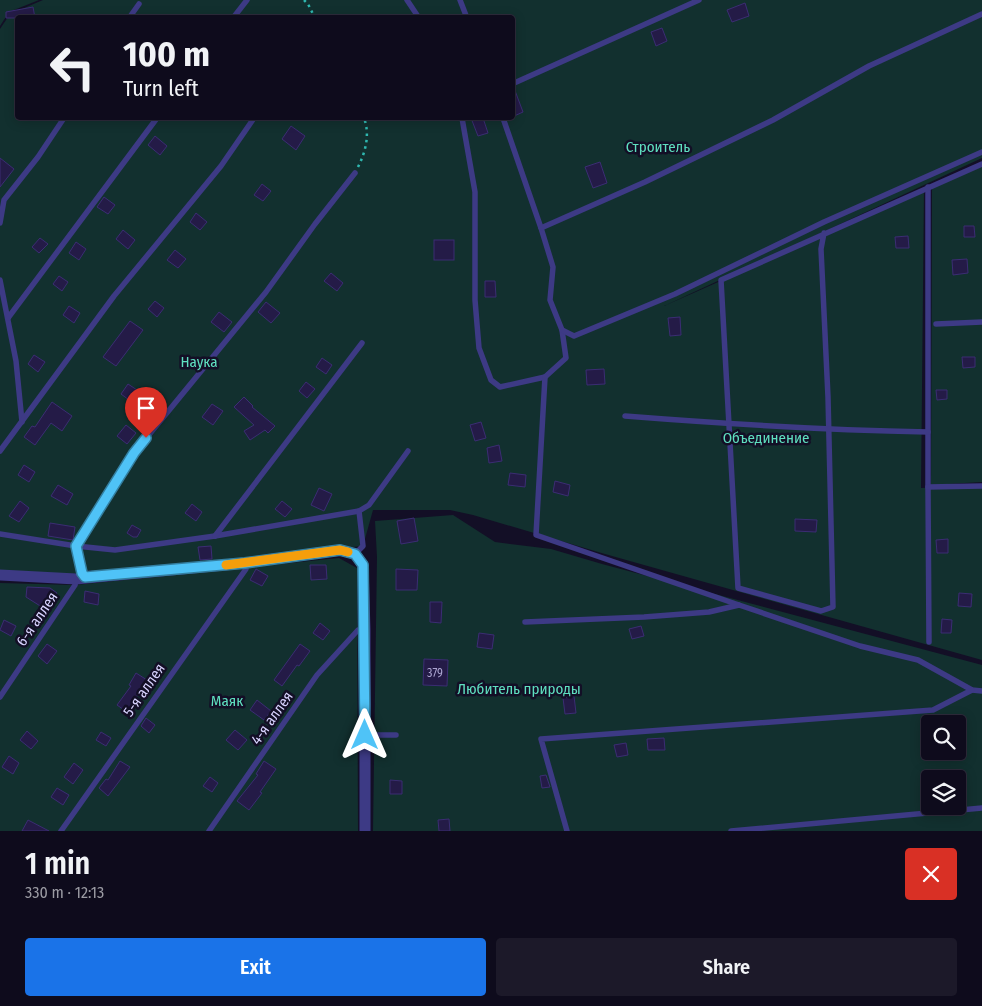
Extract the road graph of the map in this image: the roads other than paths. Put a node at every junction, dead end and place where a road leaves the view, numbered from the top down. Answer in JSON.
{"nodes":[{"id":1,"x":247,"y":0,"type":"edge"},
{"id":2,"x":406,"y":0,"type":"edge"},
{"id":3,"x":460,"y":0,"type":"edge"},
{"id":4,"x":699,"y":0,"type":"edge"},
{"id":5,"x":139,"y":4,"type":"dead end"},
{"id":6,"x":982,"y":14,"type":"edge"},
{"id":7,"x":131,"y":15,"type":"edge"},
{"id":8,"x":235,"y":15,"type":"edge"},
{"id":9,"x":417,"y":15,"type":"edge"},
{"id":10,"x":466,"y":15,"type":"edge"},
{"id":11,"x":515,"y":83,"type":"edge"},
{"id":12,"x":63,"y":120,"type":"edge"},
{"id":13,"x":156,"y":120,"type":"edge"},
{"id":14,"x":253,"y":120,"type":"edge"},
{"id":15,"x":462,"y":120,"type":"edge"},
{"id":16,"x":504,"y":120,"type":"edge"},
{"id":17,"x":982,"y":152,"type":"edge"},
{"id":18,"x":982,"y":164,"type":"edge"},
{"id":19,"x":355,"y":173,"type":"road end"},
{"id":20,"x":928,"y":187,"type":"junction"},
{"id":21,"x":0,"y":223,"type":"edge"},
{"id":22,"x":542,"y":228,"type":"junction"},
{"id":23,"x":824,"y":233,"type":"junction"},
{"id":24,"x":0,"y":280,"type":"edge"},
{"id":25,"x":8,"y":318,"type":"junction"},
{"id":26,"x":982,"y":322,"type":"edge"},
{"id":27,"x":936,"y":324,"type":"dead end"},
{"id":28,"x":562,"y":330,"type":"junction"},
{"id":29,"x":362,"y":343,"type":"dead end"},
{"id":30,"x":546,"y":376,"type":"junction"},
{"id":31,"x":625,"y":416,"type":"dead end"},
{"id":32,"x":22,"y":422,"type":"junction"},
{"id":33,"x":729,"y":424,"type":"junction"},
{"id":34,"x":829,"y":430,"type":"junction"},
{"id":35,"x":928,"y":432,"type":"junction"},
{"id":36,"x":0,"y":451,"type":"edge"},
{"id":37,"x":408,"y":451,"type":"dead end"},
{"id":38,"x":982,"y":486,"type":"edge"},
{"id":39,"x":928,"y":487,"type":"junction"},
{"id":40,"x":359,"y":511,"type":"junction"},
{"id":41,"x":0,"y":534,"type":"edge"},
{"id":42,"x":215,"y":536,"type":"junction"},
{"id":43,"x":76,"y":546,"type":"junction"},
{"id":44,"x":355,"y":554,"type":"junction"},
{"id":45,"x":245,"y":563,"type":"junction"},
{"id":46,"x":0,"y":576,"type":"edge"},
{"id":47,"x":81,"y":578,"type":"junction"},
{"id":48,"x":739,"y":605,"type":"junction"},
{"id":49,"x":525,"y":622,"type":"dead end"},
{"id":50,"x":365,"y":630,"type":"junction"},
{"id":51,"x":930,"y":642,"type":"dead end"},
{"id":52,"x":972,"y":690,"type":"junction"},
{"id":53,"x":982,"y":692,"type":"edge"},
{"id":54,"x":0,"y":697,"type":"edge"},
{"id":55,"x":365,"y":735,"type":"junction"},
{"id":56,"x":396,"y":735,"type":"dead end"},
{"id":57,"x":982,"y":808,"type":"edge"},
{"id":58,"x":61,"y":831,"type":"edge"},
{"id":59,"x":209,"y":831,"type":"edge"},
{"id":60,"x":366,"y":831,"type":"edge"},
{"id":61,"x":567,"y":831,"type":"edge"},
{"id":62,"x":731,"y":831,"type":"edge"}],
"edges":[{"from":1,"to":8,"type":"lane"},
{"from":2,"to":9,"type":"lane"},
{"from":3,"to":10,"type":"lane"},
{"from":4,"to":11,"type":"lane"},
{"from":5,"to":7,"type":"lane"},
{"from":6,"to":22,"type":"lane"},
{"from":12,"to":21,"type":"lane"},
{"from":13,"to":25,"type":"lane"},
{"from":14,"to":32,"type":"lane"},
{"from":15,"to":30,"type":"lane"},
{"from":16,"to":22,"type":"lane"},
{"from":17,"to":28,"type":"lane"},
{"from":18,"to":20,"type":"lane"},
{"from":19,"to":43,"type":"lane"},
{"from":20,"to":23,"type":"lane"},
{"from":20,"to":35,"type":"lane"},
{"from":22,"to":28,"type":"lane"},
{"from":23,"to":33,"type":"lane"},
{"from":23,"to":34,"type":"lane"},
{"from":24,"to":25,"type":"lane"},
{"from":25,"to":32,"type":"lane"},
{"from":26,"to":27,"type":"lane"},
{"from":28,"to":30,"type":"lane"},
{"from":29,"to":42,"type":"lane"},
{"from":30,"to":48,"type":"lane"},
{"from":31,"to":33,"type":"lane"},
{"from":32,"to":36,"type":"lane"},
{"from":33,"to":34,"type":"lane"},
{"from":33,"to":34,"type":"lane"},
{"from":34,"to":35,"type":"lane"},
{"from":35,"to":39,"type":"lane"},
{"from":37,"to":40,"type":"lane"},
{"from":38,"to":39,"type":"lane"},
{"from":39,"to":51,"type":"lane"},
{"from":40,"to":42,"type":"lane"},
{"from":40,"to":44,"type":"lane"},
{"from":41,"to":43,"type":"lane"},
{"from":42,"to":43,"type":"lane"},
{"from":43,"to":47,"type":"lane"},
{"from":44,"to":45,"type":"street"},
{"from":44,"to":50,"type":"street"},
{"from":45,"to":47,"type":"street"},
{"from":45,"to":58,"type":"lane","name":"5-я аллея"},
{"from":46,"to":47,"type":"street"},
{"from":47,"to":54,"type":"lane","name":"6-я аллея"},
{"from":48,"to":49,"type":"lane"},
{"from":48,"to":52,"type":"lane"},
{"from":50,"to":55,"type":"street"},
{"from":50,"to":59,"type":"lane","name":"4-я аллея"},
{"from":52,"to":53,"type":"lane"},
{"from":52,"to":61,"type":"lane"},
{"from":55,"to":56,"type":"lane"},
{"from":55,"to":60,"type":"street"},
{"from":57,"to":62,"type":"lane"}]}
